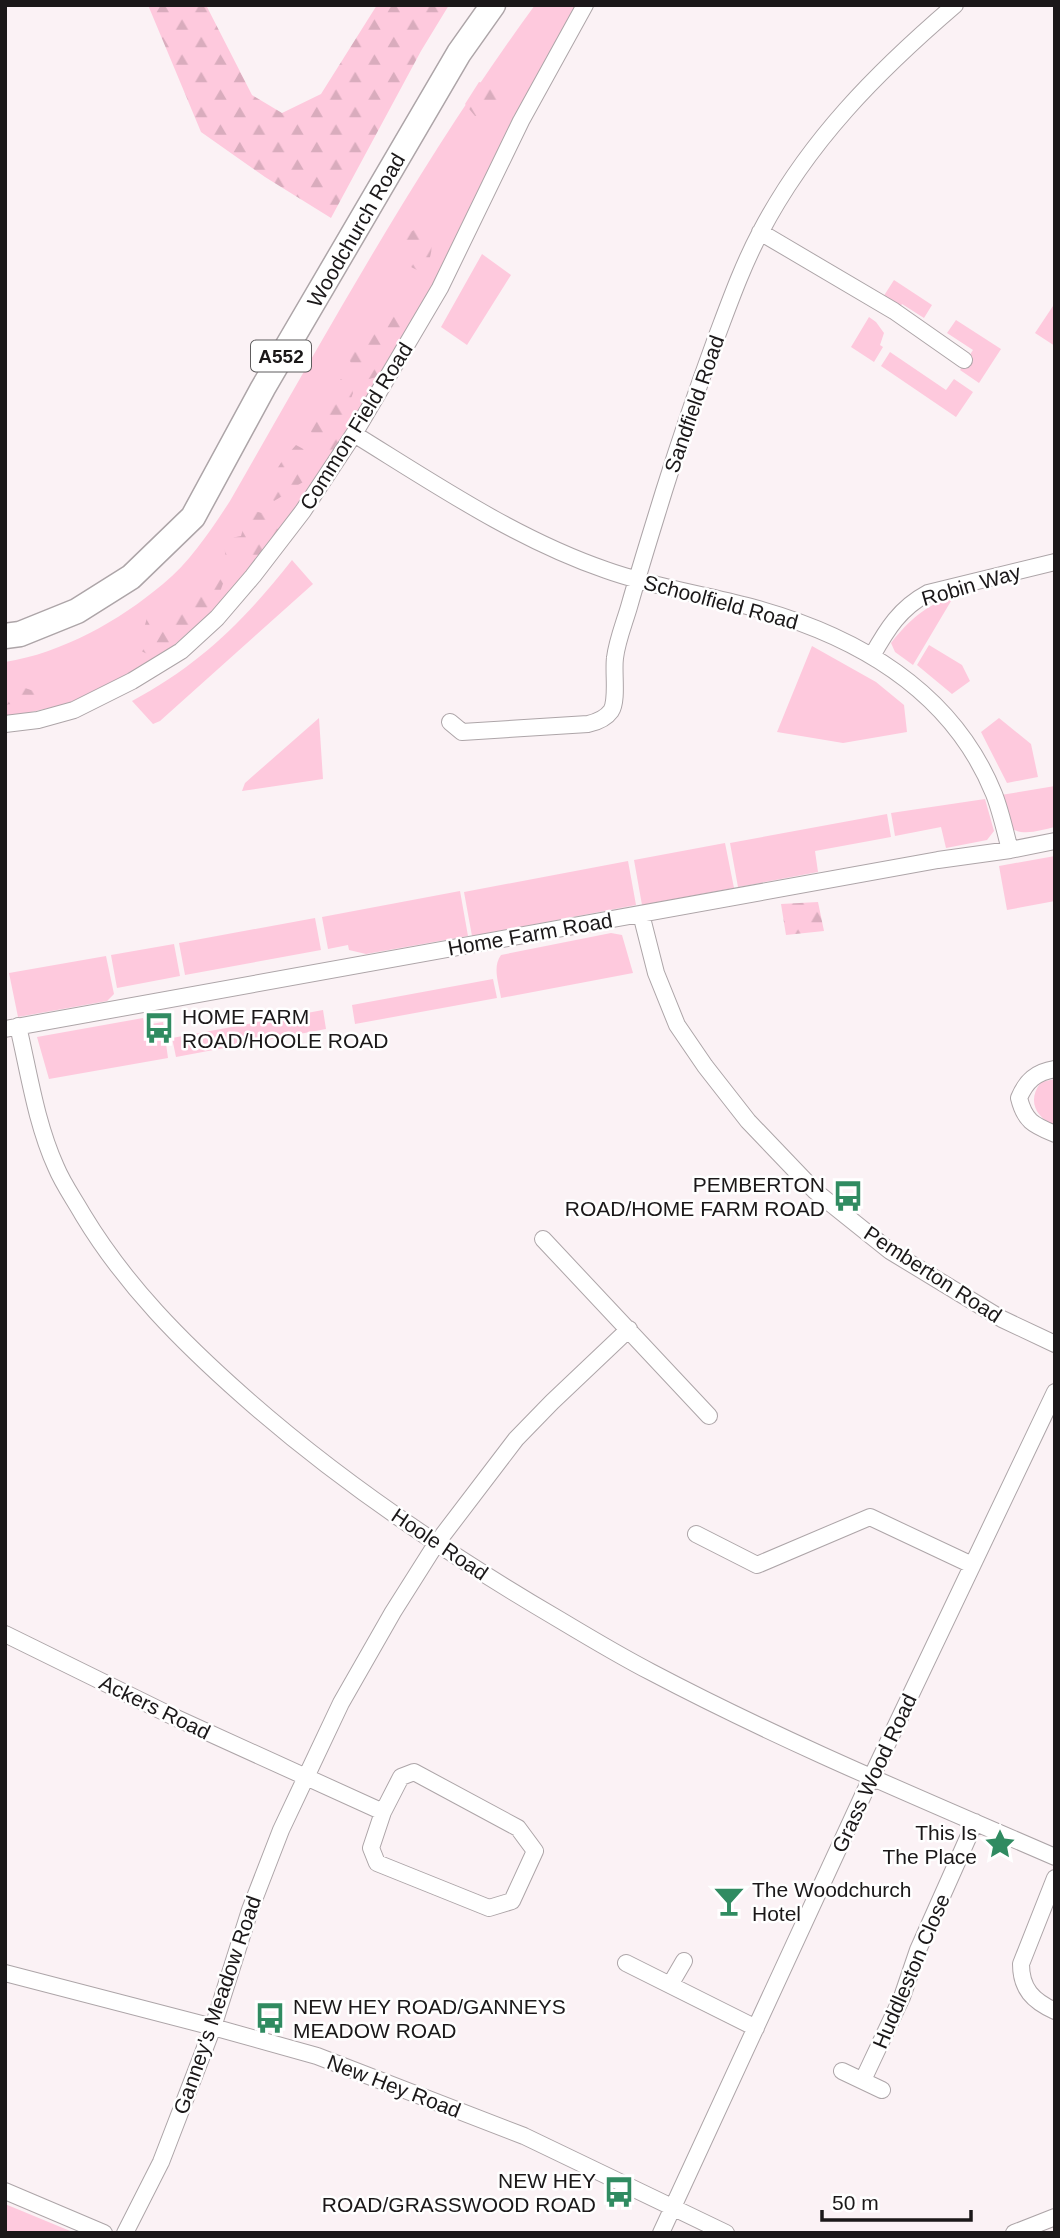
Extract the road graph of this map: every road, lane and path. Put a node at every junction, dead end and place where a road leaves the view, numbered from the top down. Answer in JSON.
{"nodes":[{"id":1,"x":493,"y":5,"type":"edge"},
{"id":2,"x":585,"y":5,"type":"edge"},
{"id":3,"x":955,"y":5,"type":"edge"},
{"id":4,"x":760,"y":232,"type":"junction"},
{"id":5,"x":964,"y":360,"type":"dead end"},
{"id":6,"x":354,"y":434,"type":"junction"},
{"id":7,"x":1055,"y":562,"type":"edge"},
{"id":8,"x":637,"y":580,"type":"junction"},
{"id":9,"x":5,"y":636,"type":"edge"},
{"id":10,"x":872,"y":656,"type":"junction"},
{"id":11,"x":450,"y":722,"type":"dead end"},
{"id":12,"x":5,"y":724,"type":"edge"},
{"id":13,"x":1055,"y":841,"type":"edge"},
{"id":14,"x":1010,"y":850,"type":"junction"},
{"id":15,"x":641,"y":914,"type":"junction"},
{"id":16,"x":11,"y":1028,"type":"edge"},
{"id":17,"x":1055,"y":1069,"type":"edge"},
{"id":18,"x":1055,"y":1134,"type":"edge"},
{"id":19,"x":544,"y":1239,"type":"dead end"},
{"id":20,"x":629,"y":1329,"type":"junction"},
{"id":21,"x":1055,"y":1344,"type":"edge"},
{"id":22,"x":1055,"y":1392,"type":"edge"},
{"id":23,"x":709,"y":1416,"type":"dead end"},
{"id":24,"x":696,"y":1534,"type":"dead end"},
{"id":25,"x":436,"y":1544,"type":"junction"},
{"id":26,"x":972,"y":1565,"type":"junction"},
{"id":27,"x":5,"y":1634,"type":"edge"},
{"id":28,"x":307,"y":1777,"type":"junction"},
{"id":29,"x":871,"y":1779,"type":"junction"},
{"id":30,"x":383,"y":1812,"type":"junction"},
{"id":31,"x":975,"y":1822,"type":"junction"},
{"id":32,"x":1055,"y":1857,"type":"edge"},
{"id":33,"x":1055,"y":1878,"type":"edge"},
{"id":34,"x":684,"y":1961,"type":"dead end"},
{"id":35,"x":626,"y":1963,"type":"dead end"},
{"id":36,"x":5,"y":1973,"type":"edge"},
{"id":37,"x":670,"y":1985,"type":"junction"},
{"id":38,"x":1055,"y":2011,"type":"edge"},
{"id":39,"x":213,"y":2027,"type":"junction"},
{"id":40,"x":756,"y":2028,"type":"junction"},
{"id":41,"x":842,"y":2071,"type":"dead end"},
{"id":42,"x":863,"y":2080,"type":"junction"},
{"id":43,"x":883,"y":2090,"type":"dead end"},
{"id":44,"x":5,"y":2191,"type":"edge"},
{"id":45,"x":673,"y":2207,"type":"junction"},
{"id":46,"x":1055,"y":2217,"type":"edge"},
{"id":47,"x":104,"y":2233,"type":"edge"},
{"id":48,"x":125,"y":2233,"type":"edge"},
{"id":49,"x":661,"y":2233,"type":"edge"},
{"id":50,"x":726,"y":2233,"type":"edge"},
{"id":51,"x":1014,"y":2233,"type":"edge"}],
"edges":[{"from":1,"to":9,"type":"main road","name":"Woodchurch Road","number":"A552"},
{"from":2,"to":6,"type":"street","name":"Common Field Road"},
{"from":3,"to":4,"type":"street","name":"Sandfield Road"},
{"from":4,"to":5,"type":"street"},
{"from":4,"to":8,"type":"street","name":"Sandfield Road"},
{"from":6,"to":8,"type":"street","name":"Schoolfield Road"},
{"from":6,"to":12,"type":"street","name":"Common Field Road"},
{"from":7,"to":10,"type":"street","name":"Robin Way"},
{"from":8,"to":10,"type":"street","name":"Schoolfield Road"},
{"from":8,"to":11,"type":"street","name":"Sandfield Road"},
{"from":10,"to":14,"type":"street","name":"Schoolfield Road"},
{"from":13,"to":14,"type":"street","name":"Home Farm Road"},
{"from":14,"to":15,"type":"street","name":"Home Farm Road"},
{"from":15,"to":16,"type":"street","name":"Home Farm Road"},
{"from":15,"to":21,"type":"street","name":"Pemberton Road"},
{"from":16,"to":25,"type":"street","name":"Hoole Road"},
{"from":17,"to":18,"type":"street"},
{"from":19,"to":20,"type":"street"},
{"from":20,"to":23,"type":"street"},
{"from":20,"to":25,"type":"street","name":"Ganney's Meadow Road"},
{"from":22,"to":26,"type":"street","name":"Grass Wood Road"},
{"from":24,"to":26,"type":"street"},
{"from":25,"to":28,"type":"street","name":"Ganney's Meadow Road"},
{"from":25,"to":29,"type":"street","name":"Hoole Road"},
{"from":26,"to":29,"type":"street","name":"Grass Wood Road"},
{"from":27,"to":28,"type":"street","name":"Ackers Road"},
{"from":28,"to":30,"type":"street"},
{"from":28,"to":39,"type":"street","name":"Ganney's Meadow Road"},
{"from":29,"to":31,"type":"street","name":"Hoole Road"},
{"from":29,"to":40,"type":"street","name":"Grass Wood Road"},
{"from":30,"to":30,"type":"street"},
{"from":31,"to":32,"type":"street","name":"Hoole Road"},
{"from":31,"to":42,"type":"street","name":"Huddleston Close"},
{"from":33,"to":38,"type":"street"},
{"from":34,"to":37,"type":"street"},
{"from":35,"to":37,"type":"street"},
{"from":36,"to":39,"type":"street","name":"New Hey Road"},
{"from":37,"to":40,"type":"street"},
{"from":39,"to":45,"type":"street","name":"New Hey Road"},
{"from":39,"to":48,"type":"street","name":"Ganney's Meadow Road"},
{"from":40,"to":45,"type":"street","name":"Grass Wood Road"},
{"from":41,"to":42,"type":"street"},
{"from":42,"to":43,"type":"street"},
{"from":44,"to":47,"type":"street"},
{"from":45,"to":49,"type":"street","name":"Grass Wood Road"},
{"from":45,"to":50,"type":"street","name":"New Hey Road"},
{"from":46,"to":51,"type":"street"}]}
